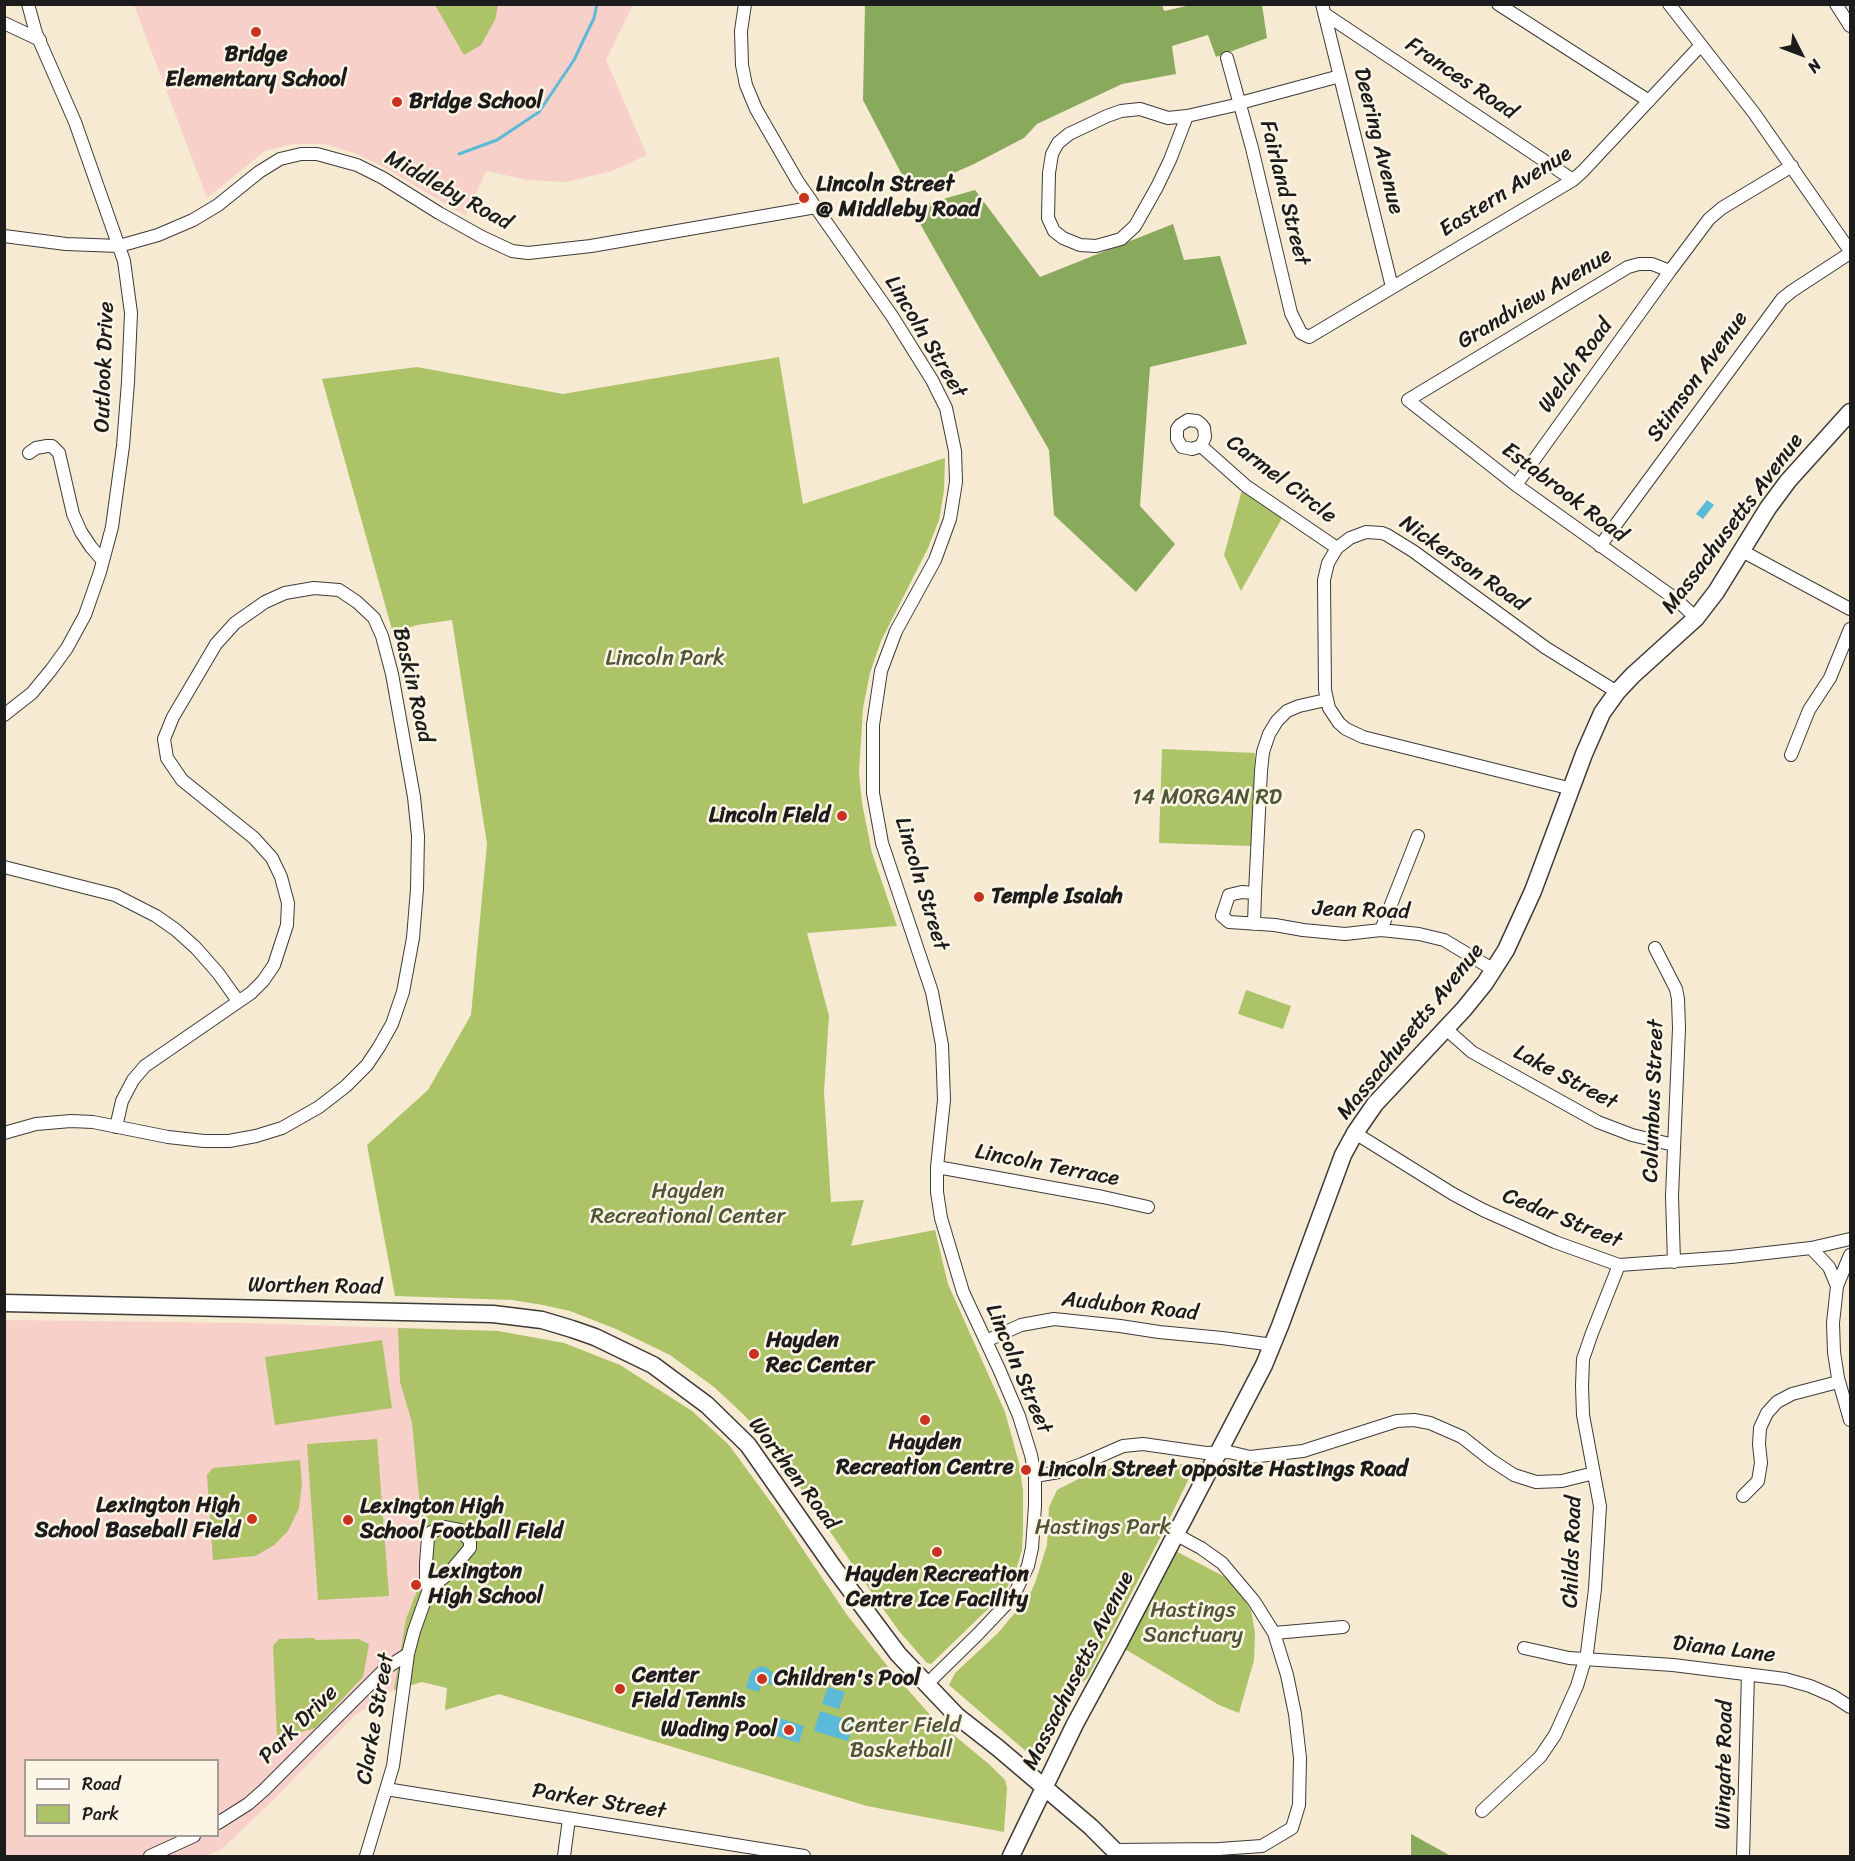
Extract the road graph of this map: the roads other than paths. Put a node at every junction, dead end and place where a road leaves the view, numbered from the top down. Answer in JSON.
{"nodes":[{"id":1,"x":28,"y":4,"type":"edge"},
{"id":2,"x":745,"y":4,"type":"edge"},
{"id":3,"x":1498,"y":4,"type":"edge"},
{"id":4,"x":1669,"y":4,"type":"edge"},
{"id":5,"x":1836,"y":4,"type":"edge"},
{"id":6,"x":1324,"y":9,"type":"edge"},
{"id":7,"x":4,"y":23,"type":"edge"},
{"id":8,"x":1851,"y":26,"type":"edge"},
{"id":9,"x":40,"y":40,"type":"junction"},
{"id":10,"x":1701,"y":45,"type":"junction"},
{"id":11,"x":1227,"y":58,"type":"dead end"},
{"id":12,"x":1340,"y":76,"type":"junction"},
{"id":13,"x":1649,"y":101,"type":"junction"},
{"id":14,"x":1240,"y":104,"type":"junction"},
{"id":15,"x":1187,"y":116,"type":"junction"},
{"id":16,"x":1792,"y":166,"type":"junction"},
{"id":17,"x":1573,"y":180,"type":"junction"},
{"id":18,"x":816,"y":207,"type":"junction"},
{"id":19,"x":4,"y":236,"type":"edge"},
{"id":20,"x":119,"y":246,"type":"junction"},
{"id":21,"x":1851,"y":252,"type":"edge"},
{"id":22,"x":1670,"y":272,"type":"junction"},
{"id":23,"x":1392,"y":287,"type":"junction"},
{"id":24,"x":1304,"y":335,"type":"joint"},
{"id":25,"x":1408,"y":400,"type":"joint"},
{"id":26,"x":1851,"y":412,"type":"edge"},
{"id":27,"x":1201,"y":446,"type":"dead end"},
{"id":28,"x":29,"y":453,"type":"dead end"},
{"id":29,"x":1516,"y":485,"type":"junction"},
{"id":30,"x":1600,"y":546,"type":"junction"},
{"id":31,"x":1337,"y":548,"type":"junction"},
{"id":32,"x":1742,"y":551,"type":"junction"},
{"id":33,"x":103,"y":561,"type":"junction"},
{"id":34,"x":1851,"y":609,"type":"edge"},
{"id":35,"x":1696,"y":618,"type":"junction"},
{"id":36,"x":1851,"y":629,"type":"edge"},
{"id":37,"x":1617,"y":692,"type":"junction"},
{"id":38,"x":1326,"y":700,"type":"junction"},
{"id":39,"x":4,"y":715,"type":"edge"},
{"id":40,"x":1791,"y":755,"type":"dead end"},
{"id":41,"x":1572,"y":789,"type":"junction"},
{"id":42,"x":1418,"y":836,"type":"dead end"},
{"id":43,"x":4,"y":867,"type":"edge"},
{"id":44,"x":1255,"y":893,"type":"junction"},
{"id":45,"x":1254,"y":924,"type":"junction"},
{"id":46,"x":1381,"y":930,"type":"junction"},
{"id":47,"x":1655,"y":948,"type":"dead end"},
{"id":48,"x":1494,"y":970,"type":"junction"},
{"id":49,"x":238,"y":1001,"type":"junction"},
{"id":50,"x":1446,"y":1029,"type":"junction"},
{"id":51,"x":116,"y":1126,"type":"junction"},
{"id":52,"x":4,"y":1133,"type":"edge"},
{"id":53,"x":1355,"y":1133,"type":"junction"},
{"id":54,"x":1674,"y":1145,"type":"junction"},
{"id":55,"x":937,"y":1167,"type":"junction"},
{"id":56,"x":1148,"y":1207,"type":"dead end"},
{"id":57,"x":1851,"y":1239,"type":"edge"},
{"id":58,"x":1811,"y":1248,"type":"junction"},
{"id":59,"x":1851,"y":1256,"type":"edge"},
{"id":60,"x":1674,"y":1262,"type":"junction"},
{"id":61,"x":1619,"y":1265,"type":"junction"},
{"id":62,"x":1837,"y":1286,"type":"junction"},
{"id":63,"x":4,"y":1303,"type":"edge"},
{"id":64,"x":986,"y":1341,"type":"junction"},
{"id":65,"x":1273,"y":1345,"type":"junction"},
{"id":66,"x":1838,"y":1382,"type":"junction"},
{"id":67,"x":1851,"y":1420,"type":"edge"},
{"id":68,"x":1218,"y":1452,"type":"junction"},
{"id":69,"x":1594,"y":1473,"type":"junction"},
{"id":70,"x":1035,"y":1476,"type":"junction"},
{"id":71,"x":1743,"y":1496,"type":"dead end"},
{"id":72,"x":1175,"y":1534,"type":"junction"},
{"id":73,"x":429,"y":1590,"type":"junction"},
{"id":74,"x":1343,"y":1627,"type":"dead end"},
{"id":75,"x":1274,"y":1633,"type":"junction"},
{"id":76,"x":1524,"y":1648,"type":"dead end"},
{"id":77,"x":408,"y":1654,"type":"junction"},
{"id":78,"x":1586,"y":1658,"type":"junction"},
{"id":79,"x":1748,"y":1674,"type":"junction"},
{"id":80,"x":927,"y":1684,"type":"junction"},
{"id":81,"x":1851,"y":1707,"type":"edge"},
{"id":82,"x":386,"y":1788,"type":"junction"},
{"id":83,"x":1044,"y":1788,"type":"junction"},
{"id":84,"x":1482,"y":1811,"type":"dead end"},
{"id":85,"x":569,"y":1819,"type":"junction"},
{"id":86,"x":219,"y":1822,"type":"edge"},
{"id":87,"x":192,"y":1837,"type":"edge"},
{"id":88,"x":1117,"y":1853,"type":"edge"},
{"id":89,"x":150,"y":1857,"type":"edge"},
{"id":90,"x":366,"y":1857,"type":"edge"},
{"id":91,"x":564,"y":1857,"type":"edge"},
{"id":92,"x":804,"y":1857,"type":"edge"},
{"id":93,"x":1011,"y":1857,"type":"edge"},
{"id":94,"x":1743,"y":1857,"type":"edge"}],
"edges":[{"from":1,"to":9,"type":"street","name":"Outlook Drive"},
{"from":2,"to":18,"type":"street","name":"Lincoln Street"},
{"from":3,"to":13,"type":"street"},
{"from":4,"to":10,"type":"street"},
{"from":5,"to":8,"type":"street"},
{"from":6,"to":12,"type":"street","name":"Deering Avenue"},
{"from":6,"to":17,"type":"street","name":"Frances Road"},
{"from":7,"to":9,"type":"street"},
{"from":9,"to":20,"type":"street","name":"Outlook Drive"},
{"from":10,"to":13,"type":"street","name":"Eastern Avenue"},
{"from":10,"to":16,"type":"street"},
{"from":11,"to":14,"type":"street","name":"Fairland Street"},
{"from":12,"to":14,"type":"street"},
{"from":12,"to":23,"type":"street","name":"Deering Avenue"},
{"from":13,"to":17,"type":"street","name":"Eastern Avenue"},
{"from":14,"to":15,"type":"street"},
{"from":14,"to":24,"type":"street","name":"Fairland Street"},
{"from":15,"to":15,"type":"street"},
{"from":16,"to":21,"type":"street"},
{"from":16,"to":22,"type":"street"},
{"from":17,"to":23,"type":"street","name":"Eastern Avenue"},
{"from":18,"to":20,"type":"street","name":"Middleby Road"},
{"from":18,"to":55,"type":"street","name":"Lincoln Street"},
{"from":19,"to":20,"type":"street","name":"Middleby Road"},
{"from":20,"to":33,"type":"street","name":"Outlook Drive"},
{"from":21,"to":30,"type":"street","name":"Stimson Avenue"},
{"from":22,"to":25,"type":"street","name":"Grandview Avenue"},
{"from":22,"to":29,"type":"street","name":"Welch Road"},
{"from":23,"to":24,"type":"street","name":"Eastern Avenue"},
{"from":25,"to":29,"type":"street","name":"Estabrook Road"},
{"from":26,"to":32,"type":"main road","name":"Massachusetts Avenue"},
{"from":27,"to":31,"type":"street","name":"Carmel Circle"},
{"from":28,"to":33,"type":"street"},
{"from":29,"to":30,"type":"street","name":"Estabrook Road"},
{"from":30,"to":35,"type":"street","name":"Estabrook Road"},
{"from":31,"to":37,"type":"street","name":"Nickerson Road"},
{"from":31,"to":38,"type":"street"},
{"from":32,"to":34,"type":"street"},
{"from":32,"to":35,"type":"main road","name":"Massachusetts Avenue"},
{"from":33,"to":39,"type":"street","name":"Outlook Drive"},
{"from":35,"to":37,"type":"main road","name":"Massachusetts Avenue"},
{"from":36,"to":40,"type":"street"},
{"from":37,"to":41,"type":"main road","name":"Massachusetts Avenue"},
{"from":38,"to":41,"type":"street"},
{"from":38,"to":44,"type":"street"},
{"from":41,"to":48,"type":"main road","name":"Massachusetts Avenue"},
{"from":42,"to":46,"type":"street"},
{"from":43,"to":49,"type":"street"},
{"from":44,"to":45,"type":"street"},
{"from":44,"to":45,"type":"street","name":"Jean Road"},
{"from":45,"to":46,"type":"street","name":"Jean Road"},
{"from":46,"to":48,"type":"street","name":"Jean Road"},
{"from":47,"to":54,"type":"street","name":"Columbus Street"},
{"from":48,"to":50,"type":"main road","name":"Massachusetts Avenue"},
{"from":49,"to":51,"type":"street","name":"Baskin Road"},
{"from":49,"to":51,"type":"street","name":"Baskin Road"},
{"from":50,"to":53,"type":"main road","name":"Massachusetts Avenue"},
{"from":50,"to":54,"type":"street","name":"Lake Street"},
{"from":51,"to":52,"type":"street","name":"Baskin Road"},
{"from":53,"to":61,"type":"street","name":"Cedar Street"},
{"from":53,"to":65,"type":"main road","name":"Massachusetts Avenue"},
{"from":54,"to":60,"type":"street","name":"Columbus Street"},
{"from":55,"to":56,"type":"street","name":"Lincoln Terrace"},
{"from":55,"to":64,"type":"street","name":"Lincoln Street"},
{"from":57,"to":58,"type":"street","name":"Cedar Street"},
{"from":58,"to":60,"type":"street","name":"Cedar Street"},
{"from":58,"to":62,"type":"street"},
{"from":59,"to":62,"type":"street"},
{"from":60,"to":61,"type":"street","name":"Cedar Street"},
{"from":61,"to":69,"type":"street","name":"Childs Road"},
{"from":62,"to":66,"type":"street"},
{"from":63,"to":80,"type":"main road","name":"Worthen Road"},
{"from":64,"to":65,"type":"street","name":"Audubon Road"},
{"from":64,"to":70,"type":"street","name":"Lincoln Street"},
{"from":65,"to":68,"type":"main road","name":"Massachusetts Avenue"},
{"from":66,"to":67,"type":"street"},
{"from":66,"to":71,"type":"street"},
{"from":68,"to":69,"type":"street"},
{"from":68,"to":70,"type":"street"},
{"from":68,"to":72,"type":"main road","name":"Massachusetts Avenue"},
{"from":69,"to":78,"type":"street","name":"Childs Road"},
{"from":70,"to":80,"type":"street","name":"Lincoln Street"},
{"from":72,"to":75,"type":"street"},
{"from":72,"to":83,"type":"main road","name":"Massachusetts Avenue"},
{"from":73,"to":73,"type":"street","name":"Clarke Street"},
{"from":73,"to":77,"type":"street","name":"Clarke Street"},
{"from":74,"to":75,"type":"street"},
{"from":75,"to":88,"type":"street"},
{"from":76,"to":78,"type":"street","name":"Diana Lane"},
{"from":77,"to":82,"type":"street","name":"Clarke Street"},
{"from":77,"to":86,"type":"street","name":"Park Drive"},
{"from":78,"to":79,"type":"street","name":"Diana Lane"},
{"from":78,"to":84,"type":"street","name":"Childs Road"},
{"from":79,"to":81,"type":"street","name":"Diana Lane"},
{"from":79,"to":94,"type":"street","name":"Wingate Road"},
{"from":80,"to":83,"type":"main road","name":"Worthen Road"},
{"from":82,"to":85,"type":"street","name":"Parker Street"},
{"from":82,"to":90,"type":"street","name":"Clarke Street"},
{"from":83,"to":88,"type":"main road","name":"Worthen Road"},
{"from":83,"to":93,"type":"main road","name":"Massachusetts Avenue"},
{"from":85,"to":91,"type":"street"},
{"from":85,"to":92,"type":"street","name":"Parker Street"},
{"from":87,"to":89,"type":"street"}]}
